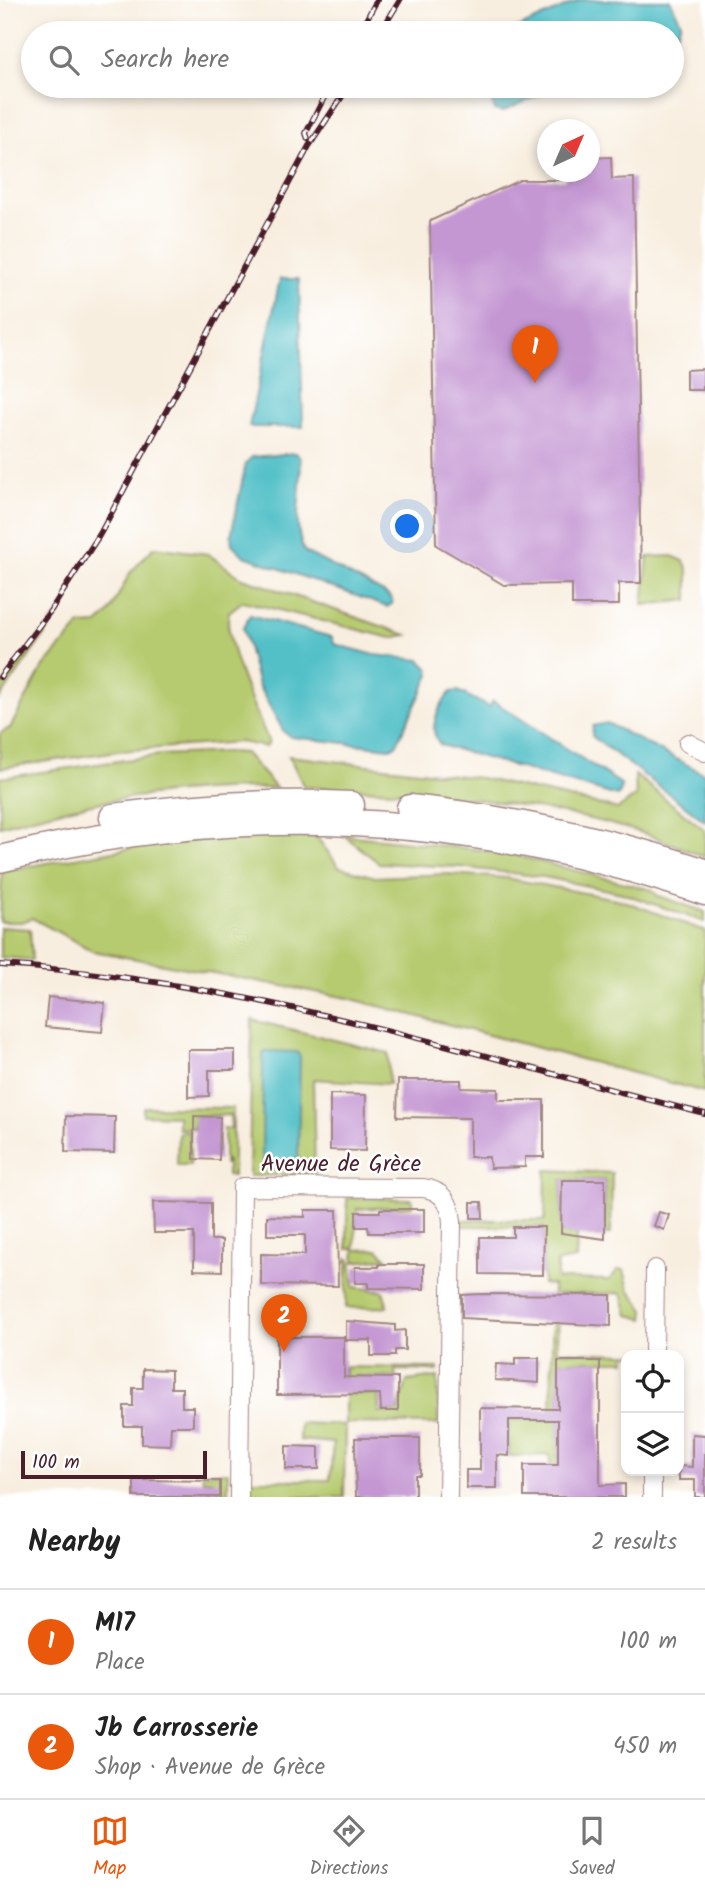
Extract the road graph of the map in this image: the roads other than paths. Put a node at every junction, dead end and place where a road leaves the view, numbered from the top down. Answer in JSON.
{"nodes":[{"id":1,"x":688,"y":743,"type":"dead end"},
{"id":2,"x":705,"y":752,"type":"edge"},
{"id":3,"x":0,"y":841,"type":"edge"},
{"id":4,"x":0,"y":859,"type":"edge"},
{"id":5,"x":705,"y":872,"type":"edge"},
{"id":6,"x":705,"y":892,"type":"edge"},
{"id":7,"x":655,"y":1269,"type":"dead end"},
{"id":8,"x":654,"y":1350,"type":"edge"},
{"id":9,"x":652,"y":1476,"type":"edge"},
{"id":10,"x":239,"y":1497,"type":"edge"},
{"id":11,"x":448,"y":1497,"type":"edge"},
{"id":12,"x":652,"y":1497,"type":"edge"}],
"edges":[{"from":1,"to":2,"type":"street"},
{"from":3,"to":5,"type":"highway"},
{"from":4,"to":6,"type":"highway"},
{"from":7,"to":8,"type":"street"},
{"from":9,"to":12,"type":"street"},
{"from":10,"to":11,"type":"street","name":"Avenue de Grèce"}]}
